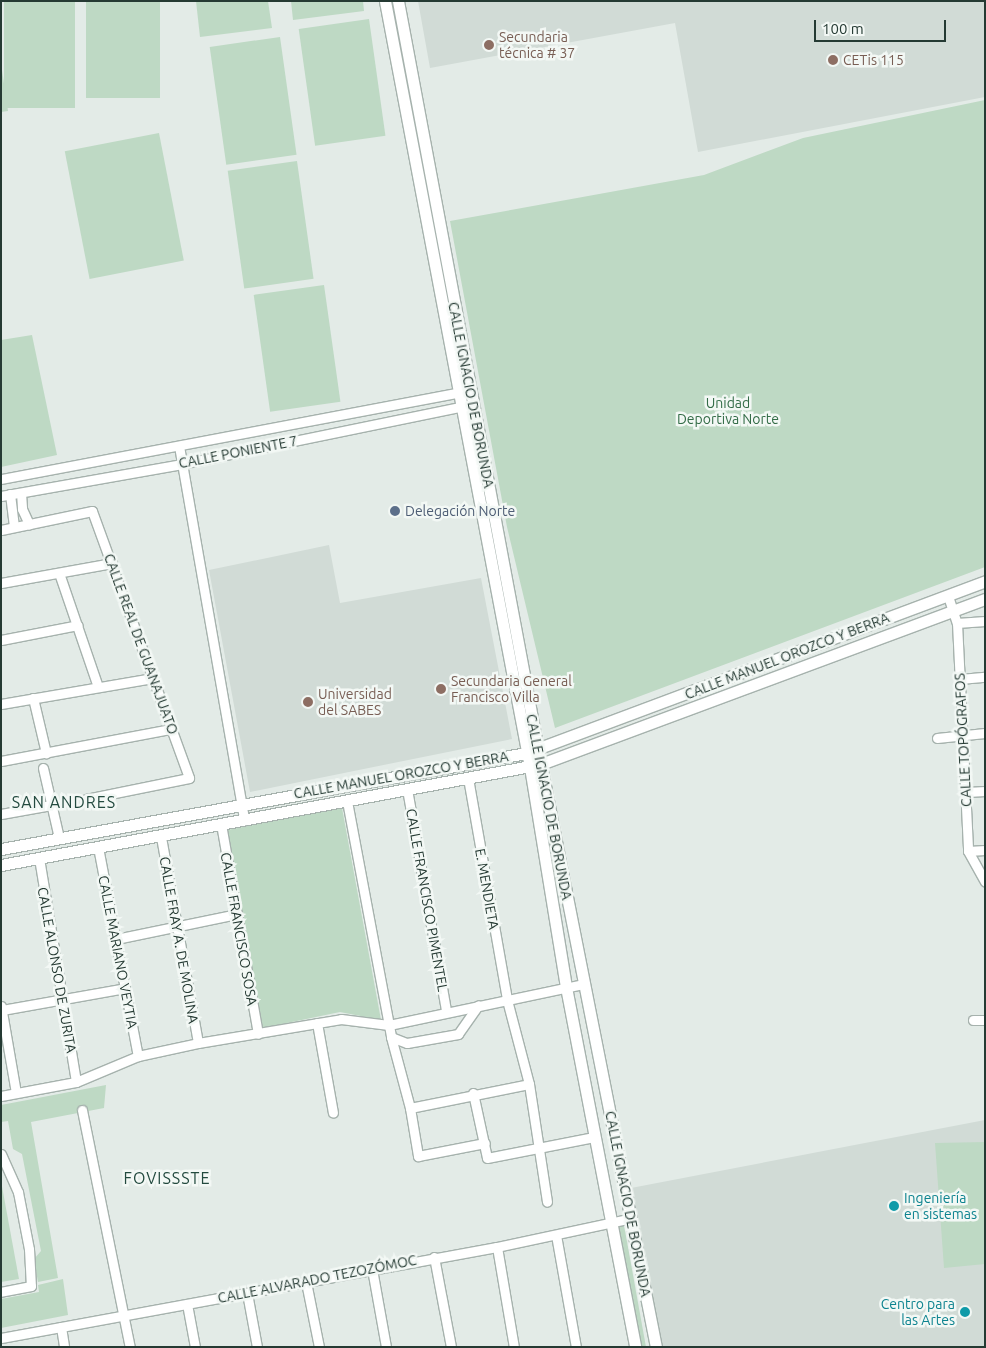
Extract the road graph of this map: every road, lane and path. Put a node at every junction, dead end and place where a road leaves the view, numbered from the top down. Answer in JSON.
{"nodes":[{"id":1,"x":385,"y":1,"type":"edge"},
{"id":2,"x":398,"y":1,"type":"edge"},
{"id":3,"x":470,"y":390,"type":"junction"},
{"id":4,"x":459,"y":393,"type":"junction"},
{"id":5,"x":474,"y":404,"type":"junction"},
{"id":6,"x":462,"y":407,"type":"junction"},
{"id":7,"x":179,"y":446,"type":"junction"},
{"id":8,"x":182,"y":464,"type":"junction"},
{"id":9,"x":1,"y":479,"type":"edge"},
{"id":10,"x":21,"y":493,"type":"junction"},
{"id":11,"x":6,"y":495,"type":"edge"},
{"id":12,"x":29,"y":524,"type":"junction"},
{"id":13,"x":14,"y":527,"type":"junction"},
{"id":14,"x":1,"y":530,"type":"edge"},
{"id":15,"x":112,"y":563,"type":"junction"},
{"id":16,"x":59,"y":573,"type":"junction"},
{"id":17,"x":985,"y":582,"type":"edge"},
{"id":18,"x":1,"y":583,"type":"edge"},
{"id":19,"x":948,"y":596,"type":"junction"},
{"id":20,"x":985,"y":599,"type":"edge"},
{"id":21,"x":953,"y":611,"type":"junction"},
{"id":22,"x":985,"y":621,"type":"edge"},
{"id":23,"x":957,"y":623,"type":"junction"},
{"id":24,"x":78,"y":625,"type":"junction"},
{"id":25,"x":1,"y":640,"type":"edge"},
{"id":26,"x":985,"y":677,"type":"edge"},
{"id":27,"x":153,"y":678,"type":"junction"},
{"id":28,"x":960,"y":678,"type":"junction"},
{"id":29,"x":98,"y":687,"type":"junction"},
{"id":30,"x":33,"y":698,"type":"junction"},
{"id":31,"x":1,"y":704,"type":"edge"},
{"id":32,"x":171,"y":729,"type":"junction"},
{"id":33,"x":985,"y":733,"type":"edge"},
{"id":34,"x":963,"y":735,"type":"junction"},
{"id":35,"x":937,"y":738,"type":"dead end"},
{"id":36,"x":532,"y":751,"type":"junction"},
{"id":37,"x":46,"y":753,"type":"junction"},
{"id":38,"x":1,"y":761,"type":"edge"},
{"id":39,"x":536,"y":765,"type":"junction"},
{"id":40,"x":43,"y":768,"type":"dead end"},
{"id":41,"x":468,"y":778,"type":"junction"},
{"id":42,"x":407,"y":789,"type":"junction"},
{"id":43,"x":985,"y":791,"type":"edge"},
{"id":44,"x":966,"y":792,"type":"junction"},
{"id":45,"x":86,"y":799,"type":"dead end"},
{"id":46,"x":347,"y":800,"type":"junction"},
{"id":47,"x":242,"y":803,"type":"junction"},
{"id":48,"x":51,"y":805,"type":"junction"},
{"id":49,"x":1,"y":814,"type":"edge"},
{"id":50,"x":244,"y":820,"type":"junction"},
{"id":51,"x":221,"y":824,"type":"junction"},
{"id":52,"x":161,"y":836,"type":"junction"},
{"id":53,"x":59,"y":838,"type":"junction"},
{"id":54,"x":98,"y":847,"type":"junction"},
{"id":55,"x":1,"y":849,"type":"edge"},
{"id":56,"x":985,"y":850,"type":"edge"},
{"id":57,"x":968,"y":851,"type":"junction"},
{"id":58,"x":39,"y":858,"type":"junction"},
{"id":59,"x":1,"y":865,"type":"edge"},
{"id":60,"x":985,"y":882,"type":"edge"},
{"id":61,"x":237,"y":914,"type":"junction"},
{"id":62,"x":177,"y":926,"type":"junction"},
{"id":63,"x":116,"y":939,"type":"junction"},
{"id":64,"x":583,"y":984,"type":"junction"},
{"id":65,"x":566,"y":986,"type":"junction"},
{"id":66,"x":125,"y":988,"type":"junction"},
{"id":67,"x":62,"y":999,"type":"junction"},
{"id":68,"x":507,"y":1000,"type":"junction"},
{"id":69,"x":478,"y":1005,"type":"junction"},
{"id":70,"x":2,"y":1008,"type":"edge"},
{"id":71,"x":446,"y":1011,"type":"junction"},
{"id":72,"x":974,"y":1020,"type":"dead end"},
{"id":73,"x":985,"y":1020,"type":"edge"},
{"id":74,"x":317,"y":1023,"type":"junction"},
{"id":75,"x":389,"y":1025,"type":"junction"},
{"id":76,"x":258,"y":1034,"type":"junction"},
{"id":77,"x":391,"y":1037,"type":"junction"},
{"id":78,"x":198,"y":1043,"type":"junction"},
{"id":79,"x":138,"y":1056,"type":"junction"},
{"id":80,"x":76,"y":1082,"type":"junction"},
{"id":81,"x":529,"y":1084,"type":"junction"},
{"id":82,"x":16,"y":1093,"type":"junction"},
{"id":83,"x":472,"y":1093,"type":"junction"},
{"id":84,"x":1,"y":1096,"type":"edge"},
{"id":85,"x":410,"y":1108,"type":"junction"},
{"id":86,"x":82,"y":1110,"type":"dead end"},
{"id":87,"x":333,"y":1113,"type":"dead end"},
{"id":88,"x":594,"y":1137,"type":"junction"},
{"id":89,"x":485,"y":1143,"type":"junction"},
{"id":90,"x":539,"y":1148,"type":"junction"},
{"id":91,"x":1,"y":1154,"type":"edge"},
{"id":92,"x":547,"y":1202,"type":"dead end"},
{"id":93,"x":632,"y":1218,"type":"junction"},
{"id":94,"x":610,"y":1224,"type":"junction"},
{"id":95,"x":556,"y":1235,"type":"junction"},
{"id":96,"x":496,"y":1247,"type":"junction"},
{"id":97,"x":434,"y":1257,"type":"junction"},
{"id":98,"x":372,"y":1269,"type":"junction"},
{"id":99,"x":306,"y":1282,"type":"junction"},
{"id":100,"x":1,"y":1292,"type":"edge"},
{"id":101,"x":247,"y":1293,"type":"junction"},
{"id":102,"x":187,"y":1304,"type":"junction"},
{"id":103,"x":124,"y":1315,"type":"junction"},
{"id":104,"x":60,"y":1327,"type":"junction"},
{"id":105,"x":4,"y":1341,"type":"edge"},
{"id":106,"x":64,"y":1347,"type":"edge"},
{"id":107,"x":130,"y":1347,"type":"edge"},
{"id":108,"x":195,"y":1347,"type":"edge"},
{"id":109,"x":257,"y":1347,"type":"edge"},
{"id":110,"x":319,"y":1347,"type":"edge"},
{"id":111,"x":386,"y":1347,"type":"edge"},
{"id":112,"x":451,"y":1347,"type":"edge"},
{"id":113,"x":514,"y":1347,"type":"edge"},
{"id":114,"x":576,"y":1347,"type":"edge"},
{"id":115,"x":635,"y":1347,"type":"edge"},
{"id":116,"x":656,"y":1347,"type":"edge"}],
"edges":[{"from":1,"to":4,"type":"street","name":"CALLE IGNACIO DE BORUNDA"},
{"from":2,"to":3,"type":"street","name":"CALLE IGNACIO DE BORUNDA"},
{"from":3,"to":4,"type":"street","name":"CALLE PONIENTE 7"},
{"from":3,"to":5,"type":"street","name":"CALLE IGNACIO DE BORUNDA"},
{"from":4,"to":6,"type":"street","name":"CALLE IGNACIO DE BORUNDA"},
{"from":4,"to":7,"type":"street","name":"CALLE PONIENTE 7"},
{"from":5,"to":6,"type":"street","name":"CALLE PONIENTE 7"},
{"from":5,"to":36,"type":"street","name":"CALLE IGNACIO DE BORUNDA"},
{"from":6,"to":8,"type":"street","name":"CALLE PONIENTE 7"},
{"from":6,"to":36,"type":"street","name":"CALLE IGNACIO DE BORUNDA"},
{"from":7,"to":8,"type":"street"},
{"from":7,"to":9,"type":"street","name":"CALLE PONIENTE 7"},
{"from":8,"to":10,"type":"street","name":"CALLE PONIENTE 7"},
{"from":8,"to":47,"type":"street"},
{"from":10,"to":11,"type":"street","name":"CALLE PONIENTE 7"},
{"from":10,"to":12,"type":"street"},
{"from":11,"to":13,"type":"street"},
{"from":12,"to":13,"type":"street"},
{"from":12,"to":15,"type":"street","name":"CALLE REAL DE GUANAJUATO"},
{"from":13,"to":14,"type":"street"},
{"from":15,"to":16,"type":"street"},
{"from":15,"to":27,"type":"street","name":"CALLE REAL DE GUANAJUATO"},
{"from":16,"to":18,"type":"street"},
{"from":16,"to":24,"type":"street"},
{"from":17,"to":19,"type":"street","name":"CALLE MANUEL OROZCO Y BERRA"},
{"from":19,"to":21,"type":"street","name":"CALLE TOPÓGRAFOS"},
{"from":19,"to":36,"type":"street","name":"CALLE MANUEL OROZCO Y BERRA"},
{"from":20,"to":21,"type":"street","name":"CALLE MANUEL OROZCO Y BERRA"},
{"from":21,"to":23,"type":"street","name":"CALLE TOPÓGRAFOS"},
{"from":21,"to":39,"type":"street","name":"CALLE MANUEL OROZCO Y BERRA"},
{"from":22,"to":23,"type":"street"},
{"from":23,"to":28,"type":"street","name":"CALLE TOPÓGRAFOS"},
{"from":24,"to":25,"type":"street"},
{"from":24,"to":29,"type":"street"},
{"from":26,"to":28,"type":"street"},
{"from":27,"to":29,"type":"street"},
{"from":27,"to":32,"type":"street","name":"CALLE REAL DE GUANAJUATO"},
{"from":28,"to":34,"type":"street","name":"CALLE TOPÓGRAFOS"},
{"from":29,"to":30,"type":"street"},
{"from":30,"to":31,"type":"street"},
{"from":30,"to":37,"type":"street"},
{"from":32,"to":37,"type":"street"},
{"from":32,"to":45,"type":"street","name":"CALLE REAL DE GUANAJUATO"},
{"from":33,"to":34,"type":"street"},
{"from":34,"to":35,"type":"street"},
{"from":34,"to":44,"type":"street","name":"CALLE TOPÓGRAFOS"},
{"from":36,"to":39,"type":"street","name":"CALLE IGNACIO DE BORUNDA"},
{"from":36,"to":47,"type":"street","name":"CALLE MANUEL OROZCO Y BERRA"},
{"from":37,"to":38,"type":"street"},
{"from":39,"to":41,"type":"street","name":"CALLE MANUEL OROZCO Y BERRA"},
{"from":39,"to":64,"type":"street","name":"CALLE IGNACIO DE BORUNDA"},
{"from":39,"to":65,"type":"street","name":"CALLE IGNACIO DE BORUNDA"},
{"from":40,"to":48,"type":"street"},
{"from":41,"to":42,"type":"street","name":"CALLE MANUEL OROZCO Y BERRA"},
{"from":41,"to":68,"type":"street","name":"E. MENDIETA"},
{"from":42,"to":46,"type":"street","name":"CALLE MANUEL OROZCO Y BERRA"},
{"from":42,"to":71,"type":"street","name":"CALLE FRANCISCO PIMENTEL"},
{"from":43,"to":44,"type":"street"},
{"from":44,"to":57,"type":"street","name":"CALLE TOPÓGRAFOS"},
{"from":46,"to":50,"type":"street","name":"CALLE MANUEL OROZCO Y BERRA"},
{"from":46,"to":75,"type":"street"},
{"from":47,"to":50,"type":"street"},
{"from":47,"to":53,"type":"street","name":"CALLE MANUEL OROZCO Y BERRA"},
{"from":48,"to":49,"type":"street"},
{"from":48,"to":53,"type":"street"},
{"from":50,"to":51,"type":"street","name":"CALLE MANUEL OROZCO Y BERRA"},
{"from":51,"to":52,"type":"street","name":"CALLE MANUEL OROZCO Y BERRA"},
{"from":51,"to":61,"type":"street","name":"CALLE FRANCISCO SOSA"},
{"from":52,"to":54,"type":"street","name":"CALLE MANUEL OROZCO Y BERRA"},
{"from":52,"to":62,"type":"street","name":"CALLE FRAY A. DE MOLINA"},
{"from":53,"to":55,"type":"street","name":"CALLE MANUEL OROZCO Y BERRA"},
{"from":54,"to":58,"type":"street","name":"CALLE MANUEL OROZCO Y BERRA"},
{"from":54,"to":63,"type":"street","name":"CALLE MARIANO VEYTIA"},
{"from":56,"to":57,"type":"street"},
{"from":57,"to":60,"type":"street","name":"CALLE TOPÓGRAFOS"},
{"from":58,"to":59,"type":"street","name":"CALLE MANUEL OROZCO Y BERRA"},
{"from":58,"to":67,"type":"street","name":"CALLE ALONSO DE ZURITA"},
{"from":61,"to":62,"type":"street"},
{"from":61,"to":76,"type":"street","name":"CALLE FRANCISCO SOSA"},
{"from":62,"to":63,"type":"street"},
{"from":62,"to":78,"type":"street","name":"CALLE FRAY A. DE MOLINA"},
{"from":63,"to":66,"type":"street","name":"CALLE MARIANO VEYTIA"},
{"from":64,"to":65,"type":"street"},
{"from":64,"to":93,"type":"street","name":"CALLE IGNACIO DE BORUNDA"},
{"from":65,"to":68,"type":"street"},
{"from":65,"to":88,"type":"street","name":"CALLE IGNACIO DE BORUNDA"},
{"from":66,"to":67,"type":"street"},
{"from":66,"to":79,"type":"street","name":"CALLE MARIANO VEYTIA"},
{"from":67,"to":70,"type":"street"},
{"from":67,"to":80,"type":"street","name":"CALLE ALONSO DE ZURITA"},
{"from":68,"to":69,"type":"street"},
{"from":68,"to":81,"type":"street","name":"E. MENDIETA"},
{"from":69,"to":71,"type":"street"},
{"from":69,"to":77,"type":"street"},
{"from":70,"to":82,"type":"street"},
{"from":71,"to":75,"type":"street"},
{"from":72,"to":73,"type":"street"},
{"from":74,"to":75,"type":"street"},
{"from":74,"to":76,"type":"street"},
{"from":74,"to":87,"type":"street"},
{"from":75,"to":77,"type":"street"},
{"from":76,"to":78,"type":"street"},
{"from":77,"to":85,"type":"street"},
{"from":78,"to":79,"type":"street"},
{"from":79,"to":80,"type":"street"},
{"from":80,"to":82,"type":"street"},
{"from":81,"to":83,"type":"street"},
{"from":81,"to":90,"type":"street","name":"E. MENDIETA"},
{"from":82,"to":84,"type":"street"},
{"from":83,"to":85,"type":"street"},
{"from":83,"to":89,"type":"street"},
{"from":85,"to":89,"type":"street"},
{"from":86,"to":103,"type":"street"},
{"from":88,"to":90,"type":"street"},
{"from":88,"to":94,"type":"street","name":"CALLE IGNACIO DE BORUNDA"},
{"from":89,"to":90,"type":"street"},
{"from":90,"to":92,"type":"street","name":"E. MENDIETA"},
{"from":91,"to":100,"type":"street"},
{"from":93,"to":94,"type":"street","name":"CALLE ALVARADO TEZOZÓMOC"},
{"from":93,"to":116,"type":"street","name":"CALLE IGNACIO DE BORUNDA"},
{"from":94,"to":95,"type":"street","name":"CALLE ALVARADO TEZOZÓMOC"},
{"from":94,"to":115,"type":"street","name":"CALLE IGNACIO DE BORUNDA"},
{"from":95,"to":96,"type":"street","name":"CALLE ALVARADO TEZOZÓMOC"},
{"from":95,"to":114,"type":"street"},
{"from":96,"to":97,"type":"street","name":"CALLE ALVARADO TEZOZÓMOC"},
{"from":96,"to":113,"type":"street"},
{"from":97,"to":98,"type":"street","name":"CALLE ALVARADO TEZOZÓMOC"},
{"from":97,"to":112,"type":"street"},
{"from":98,"to":99,"type":"street","name":"CALLE ALVARADO TEZOZÓMOC"},
{"from":98,"to":111,"type":"street"},
{"from":99,"to":101,"type":"street","name":"CALLE ALVARADO TEZOZÓMOC"},
{"from":99,"to":110,"type":"street"},
{"from":101,"to":102,"type":"street","name":"CALLE ALVARADO TEZOZÓMOC"},
{"from":101,"to":109,"type":"street"},
{"from":102,"to":103,"type":"street","name":"CALLE ALVARADO TEZOZÓMOC"},
{"from":102,"to":108,"type":"street"},
{"from":103,"to":104,"type":"street","name":"CALLE ALVARADO TEZOZÓMOC"},
{"from":103,"to":107,"type":"street"},
{"from":104,"to":105,"type":"street","name":"CALLE ALVARADO TEZOZÓMOC"},
{"from":104,"to":106,"type":"street"}]}
